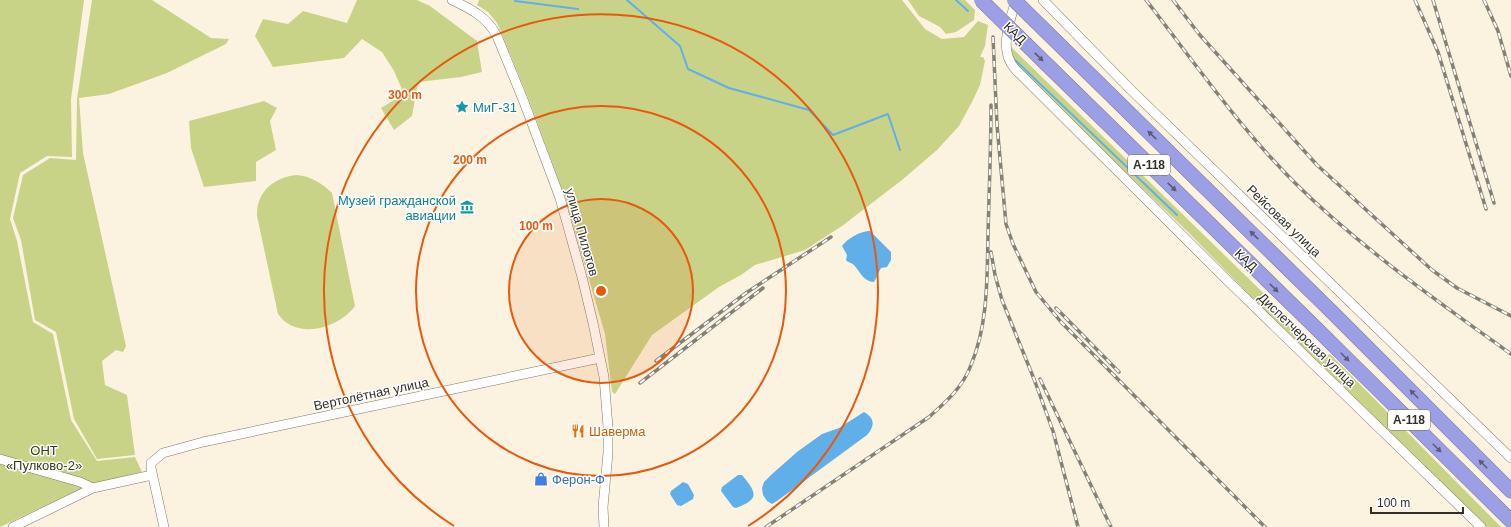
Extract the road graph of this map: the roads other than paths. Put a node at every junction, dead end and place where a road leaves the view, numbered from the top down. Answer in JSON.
{"nodes":[{"id":1,"x":452,"y":0,"type":"edge"},
{"id":2,"x":981,"y":0,"type":"edge"},
{"id":3,"x":1015,"y":0,"type":"edge"},
{"id":4,"x":1043,"y":0,"type":"edge"},
{"id":5,"x":600,"y":358,"type":"junction"},
{"id":6,"x":1511,"y":458,"type":"edge"},
{"id":7,"x":0,"y":459,"type":"edge"},
{"id":8,"x":152,"y":475,"type":"junction"},
{"id":9,"x":93,"y":488,"type":"junction"},
{"id":10,"x":1511,"y":491,"type":"edge"},
{"id":11,"x":1506,"y":516,"type":"edge"},
{"id":12,"x":1511,"y":524,"type":"edge"},
{"id":13,"x":13,"y":527,"type":"edge"},
{"id":14,"x":164,"y":527,"type":"edge"},
{"id":15,"x":604,"y":527,"type":"edge"},
{"id":16,"x":1481,"y":527,"type":"edge"}],
"edges":[{"from":1,"to":5,"type":"street","name":"улица Пилотов"},
{"from":2,"to":11,"type":"highway","name":"КАД","number":"А-118","one_way":true,"bridge":true},
{"from":10,"to":3,"type":"highway","name":"КАД","number":"А-118","one_way":true,"bridge":true},
{"from":3,"to":16,"type":"street","name":"Диспетчерская улица"},
{"from":4,"to":6,"type":"street","name":"Рейсовая улица"},
{"from":5,"to":8,"type":"street","name":"Вертолётная улица"},
{"from":5,"to":15,"type":"street","name":"улица Пилотов"},
{"from":7,"to":9,"type":"street"},
{"from":8,"to":9,"type":"street"},
{"from":8,"to":14,"type":"street"},
{"from":9,"to":13,"type":"street"},
{"from":11,"to":12,"type":"highway","name":"КАД"}]}
